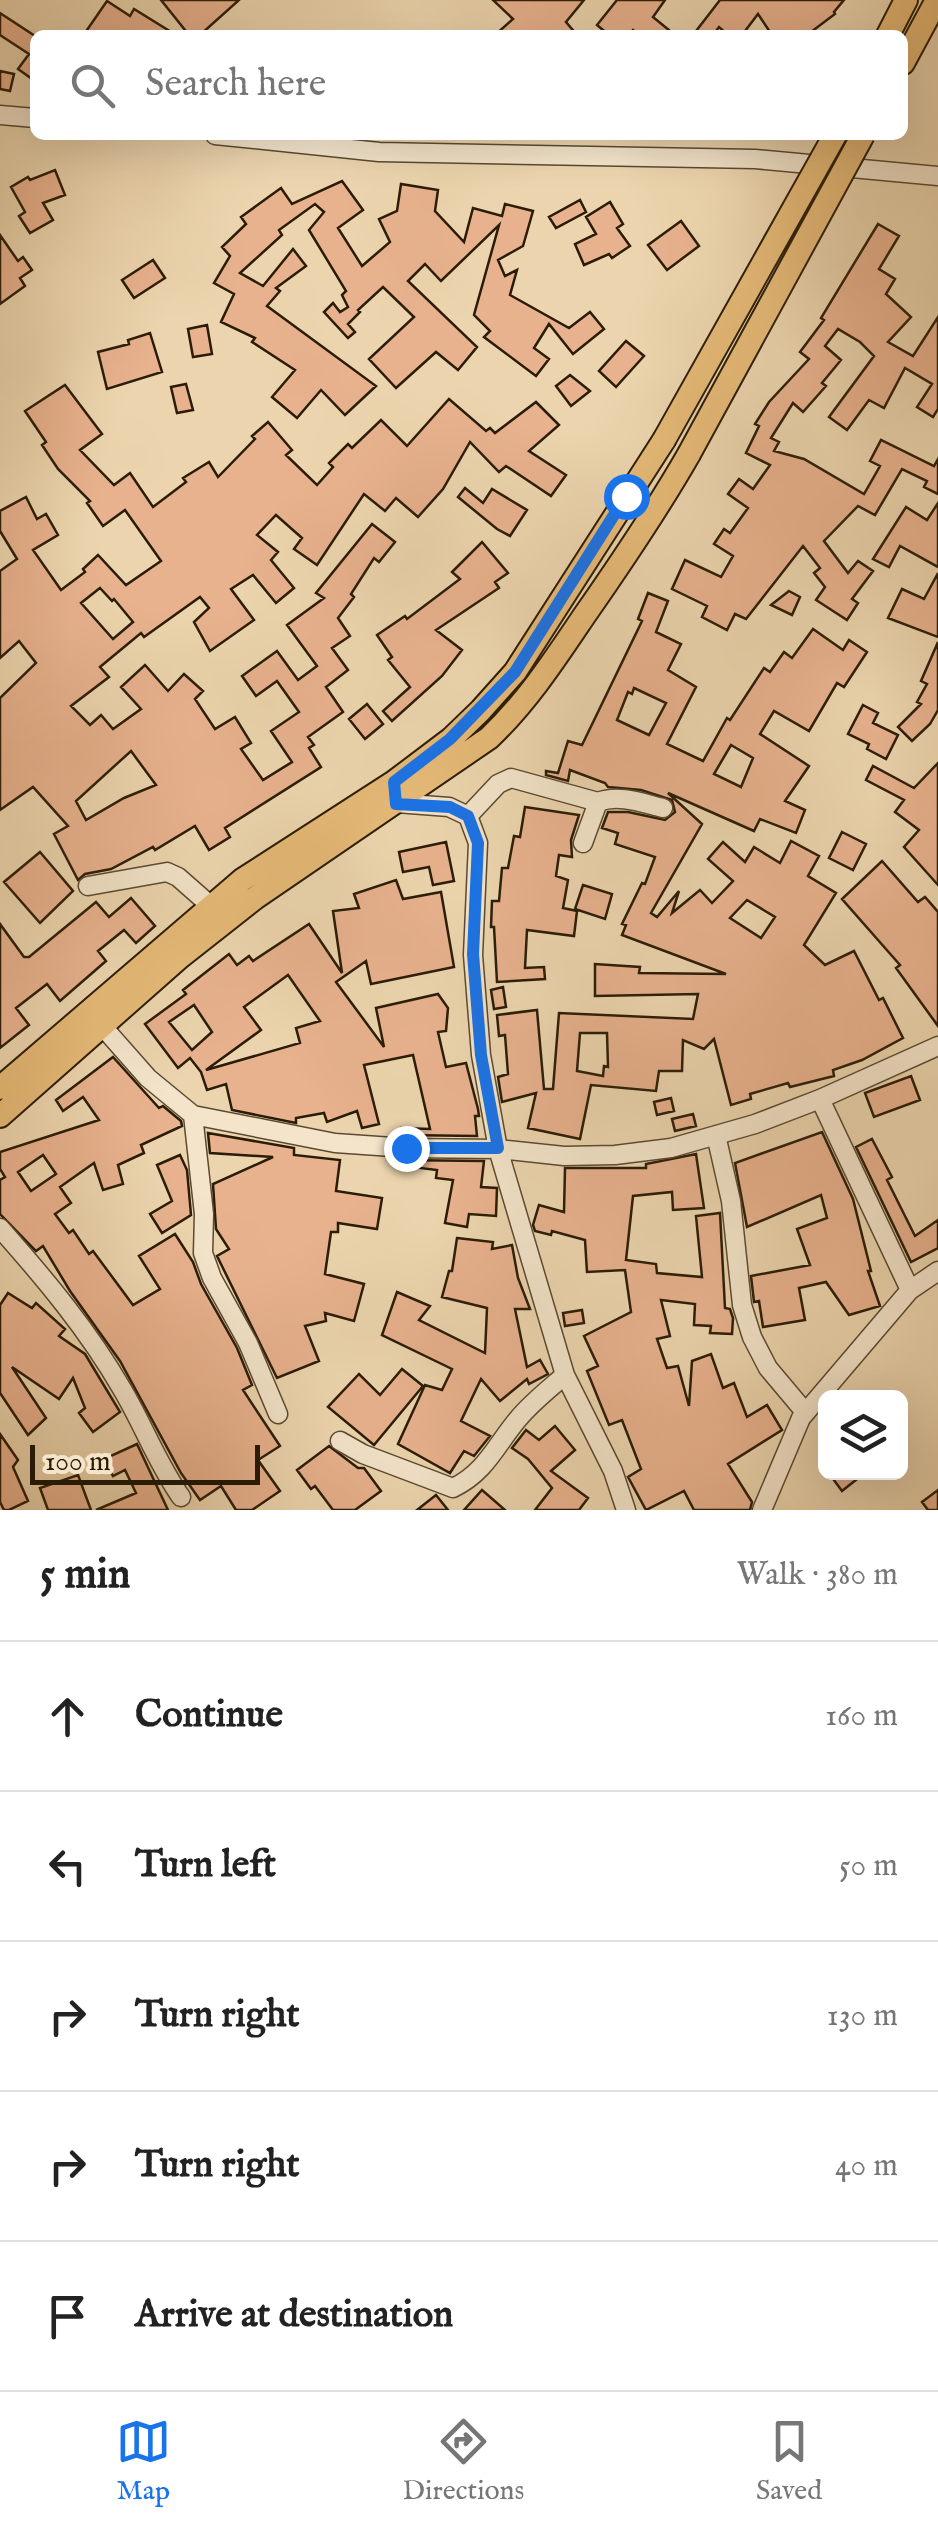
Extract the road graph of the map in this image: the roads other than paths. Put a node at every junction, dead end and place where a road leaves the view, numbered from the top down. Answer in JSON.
{"nodes":[{"id":1,"x":906,"y":0,"type":"edge"},
{"id":2,"x":937,"y":0,"type":"edge"},
{"id":3,"x":891,"y":30,"type":"edge"},
{"id":4,"x":908,"y":53,"type":"edge"},
{"id":5,"x":0,"y":115,"type":"edge"},
{"id":6,"x":30,"y":118,"type":"edge"},
{"id":7,"x":0,"y":126,"type":"edge"},
{"id":8,"x":30,"y":128,"type":"edge"},
{"id":9,"x":284,"y":140,"type":"edge"},
{"id":10,"x":831,"y":140,"type":"edge"},
{"id":11,"x":861,"y":140,"type":"edge"},
{"id":12,"x":938,"y":176,"type":"edge"},
{"id":13,"x":395,"y":793,"type":"junction"},
{"id":14,"x":598,"y":802,"type":"junction"},
{"id":15,"x":663,"y":808,"type":"dead end"},
{"id":16,"x":468,"y":816,"type":"junction"},
{"id":17,"x":582,"y":844,"type":"dead end"},
{"id":18,"x":88,"y":886,"type":"dead end"},
{"id":19,"x":210,"y":906,"type":"junction"},
{"id":20,"x":96,"y":1019,"type":"junction"},
{"id":21,"x":938,"y":1046,"type":"edge"},
{"id":22,"x":820,"y":1099,"type":"junction"},
{"id":23,"x":3,"y":1100,"type":"edge"},
{"id":24,"x":193,"y":1115,"type":"junction"},
{"id":25,"x":716,"y":1135,"type":"junction"},
{"id":26,"x":498,"y":1148,"type":"junction"},
{"id":27,"x":0,"y":1228,"type":"edge"},
{"id":28,"x":935,"y":1279,"type":"edge"},
{"id":29,"x":910,"y":1290,"type":"junction"},
{"id":30,"x":566,"y":1375,"type":"junction"},
{"id":31,"x":806,"y":1412,"type":"junction"},
{"id":32,"x":278,"y":1414,"type":"dead end"},
{"id":33,"x":340,"y":1441,"type":"dead end"},
{"id":34,"x":181,"y":1498,"type":"dead end"},
{"id":35,"x":626,"y":1510,"type":"edge"},
{"id":36,"x":762,"y":1510,"type":"edge"}],
"edges":[{"from":1,"to":3,"type":"main road"},
{"from":2,"to":4,"type":"main road"},
{"from":5,"to":6,"type":"street"},
{"from":7,"to":8,"type":"street"},
{"from":9,"to":12,"type":"street"},
{"from":10,"to":13,"type":"main road","bridge":true},
{"from":11,"to":13,"type":"main road","bridge":true},
{"from":13,"to":16,"type":"street"},
{"from":13,"to":19,"type":"main road"},
{"from":13,"to":20,"type":"main road"},
{"from":14,"to":15,"type":"street"},
{"from":14,"to":16,"type":"street"},
{"from":14,"to":17,"type":"street"},
{"from":16,"to":26,"type":"street"},
{"from":18,"to":19,"type":"street"},
{"from":19,"to":20,"type":"main road"},
{"from":20,"to":23,"type":"main road"},
{"from":20,"to":24,"type":"street"},
{"from":21,"to":22,"type":"street"},
{"from":22,"to":25,"type":"street"},
{"from":22,"to":29,"type":"street"},
{"from":24,"to":26,"type":"street"},
{"from":24,"to":32,"type":"street"},
{"from":25,"to":26,"type":"street"},
{"from":25,"to":31,"type":"street"},
{"from":26,"to":30,"type":"street"},
{"from":27,"to":34,"type":"street"},
{"from":28,"to":29,"type":"street"},
{"from":29,"to":31,"type":"street"},
{"from":30,"to":33,"type":"street"},
{"from":30,"to":35,"type":"street"},
{"from":31,"to":36,"type":"street"}]}
